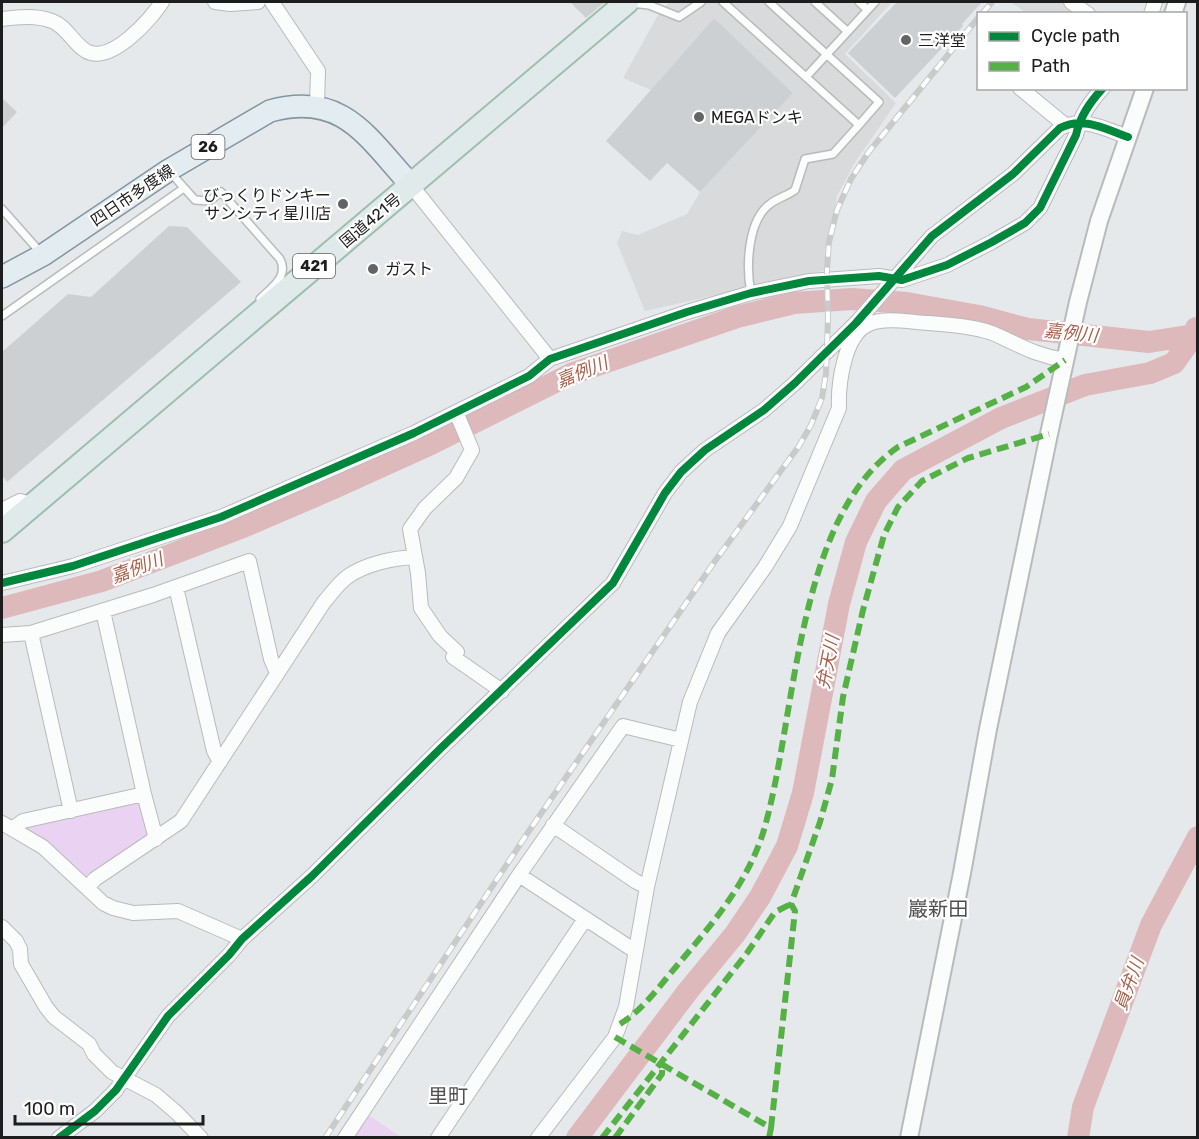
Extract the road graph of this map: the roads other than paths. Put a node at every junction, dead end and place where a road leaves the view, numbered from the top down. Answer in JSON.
{"nodes":[{"id":1,"x":162,"y":2,"type":"edge"},
{"id":2,"x":215,"y":2,"type":"edge"},
{"id":3,"x":258,"y":2,"type":"edge"},
{"id":4,"x":272,"y":2,"type":"edge"},
{"id":5,"x":626,"y":2,"type":"edge"},
{"id":6,"x":701,"y":2,"type":"edge"},
{"id":7,"x":723,"y":2,"type":"edge"},
{"id":8,"x":769,"y":2,"type":"edge"},
{"id":9,"x":815,"y":2,"type":"edge"},
{"id":10,"x":859,"y":2,"type":"edge"},
{"id":11,"x":874,"y":2,"type":"edge"},
{"id":12,"x":1071,"y":2,"type":"edge"},
{"id":13,"x":867,"y":9,"type":"junction"},
{"id":14,"x":1085,"y":12,"type":"edge"},
{"id":15,"x":2,"y":19,"type":"edge"},
{"id":16,"x":847,"y":32,"type":"junction"},
{"id":17,"x":827,"y":54,"type":"junction"},
{"id":18,"x":807,"y":77,"type":"junction"},
{"id":19,"x":1023,"y":90,"type":"edge"},
{"id":20,"x":1101,"y":90,"type":"edge"},
{"id":21,"x":1144,"y":90,"type":"edge"},
{"id":22,"x":317,"y":106,"type":"junction"},
{"id":23,"x":1072,"y":123,"type":"junction"},
{"id":24,"x":859,"y":125,"type":"junction"},
{"id":25,"x":1128,"y":137,"type":"junction"},
{"id":26,"x":169,"y":170,"type":"junction"},
{"id":27,"x":411,"y":185,"type":"junction"},
{"id":28,"x":184,"y":188,"type":"junction"},
{"id":29,"x":2,"y":209,"type":"edge"},
{"id":30,"x":43,"y":255,"type":"junction"},
{"id":31,"x":2,"y":277,"type":"edge"},
{"id":32,"x":892,"y":282,"type":"junction"},
{"id":33,"x":751,"y":293,"type":"junction"},
{"id":34,"x":254,"y":310,"type":"junction"},
{"id":35,"x":2,"y":316,"type":"edge"},
{"id":36,"x":859,"y":326,"type":"junction"},
{"id":37,"x":550,"y":359,"type":"junction"},
{"id":38,"x":1066,"y":360,"type":"junction"},
{"id":39,"x":457,"y":415,"type":"junction"},
{"id":40,"x":34,"y":505,"type":"junction"},
{"id":41,"x":2,"y":510,"type":"edge"},
{"id":42,"x":2,"y":531,"type":"edge"},
{"id":43,"x":415,"y":557,"type":"junction"},
{"id":44,"x":2,"y":583,"type":"edge"},
{"id":45,"x":176,"y":587,"type":"junction"},
{"id":46,"x":103,"y":611,"type":"junction"},
{"id":47,"x":31,"y":633,"type":"junction"},
{"id":48,"x":2,"y":635,"type":"edge"},
{"id":49,"x":277,"y":672,"type":"junction"},
{"id":50,"x":502,"y":691,"type":"junction"},
{"id":51,"x":681,"y":740,"type":"junction"},
{"id":52,"x":220,"y":762,"type":"junction"},
{"id":53,"x":144,"y":794,"type":"junction"},
{"id":54,"x":71,"y":811,"type":"junction"},
{"id":55,"x":553,"y":825,"type":"junction"},
{"id":56,"x":7,"y":826,"type":"edge"},
{"id":57,"x":156,"y":839,"type":"junction"},
{"id":58,"x":519,"y":875,"type":"junction"},
{"id":59,"x":647,"y":887,"type":"junction"},
{"id":60,"x":87,"y":888,"type":"junction"},
{"id":61,"x":585,"y":919,"type":"junction"},
{"id":62,"x":2,"y":927,"type":"edge"},
{"id":63,"x":242,"y":939,"type":"junction"},
{"id":64,"x":634,"y":951,"type":"junction"},
{"id":65,"x":124,"y":1079,"type":"junction"},
{"id":66,"x":59,"y":1137,"type":"edge"},
{"id":67,"x":201,"y":1137,"type":"edge"},
{"id":68,"x":345,"y":1137,"type":"edge"},
{"id":69,"x":438,"y":1137,"type":"edge"},
{"id":70,"x":538,"y":1137,"type":"edge"},
{"id":71,"x":909,"y":1137,"type":"edge"}],
"edges":[{"from":1,"to":15,"type":"street"},
{"from":2,"to":3,"type":"street"},
{"from":4,"to":22,"type":"street"},
{"from":5,"to":6,"type":"lane"},
{"from":5,"to":27,"type":"highway","name":"国道421号","number":"421"},
{"from":7,"to":18,"type":"lane"},
{"from":8,"to":17,"type":"lane"},
{"from":9,"to":16,"type":"lane"},
{"from":10,"to":13,"type":"lane"},
{"from":11,"to":13,"type":"lane"},
{"from":12,"to":14,"type":"street"},
{"from":13,"to":16,"type":"lane"},
{"from":16,"to":17,"type":"lane"},
{"from":17,"to":18,"type":"lane"},
{"from":17,"to":24,"type":"lane"},
{"from":18,"to":24,"type":"lane"},
{"from":19,"to":23,"type":"street"},
{"from":20,"to":23,"type":"street"},
{"from":21,"to":25,"type":"street"},
{"from":22,"to":26,"type":"main road","name":"四日市多度線","number":"26"},
{"from":22,"to":27,"type":"main road","name":"四日市多度線","number":"26"},
{"from":23,"to":25,"type":"street"},
{"from":23,"to":32,"type":"street"},
{"from":23,"to":32,"type":"street"},
{"from":24,"to":33,"type":"lane"},
{"from":25,"to":38,"type":"street"},
{"from":26,"to":28,"type":"lane"},
{"from":26,"to":30,"type":"main road","name":"四日市多度線","number":"26"},
{"from":27,"to":34,"type":"highway","name":"国道421号","number":"421"},
{"from":27,"to":37,"type":"street"},
{"from":28,"to":34,"type":"lane"},
{"from":28,"to":35,"type":"lane"},
{"from":29,"to":30,"type":"lane"},
{"from":30,"to":31,"type":"main road","name":"四日市多度線","number":"26"},
{"from":32,"to":33,"type":"street"},
{"from":32,"to":36,"type":"street"},
{"from":33,"to":37,"type":"street"},
{"from":34,"to":40,"type":"highway","name":"国道421号","number":"421"},
{"from":36,"to":38,"type":"street"},
{"from":36,"to":50,"type":"street"},
{"from":36,"to":51,"type":"street"},
{"from":37,"to":39,"type":"street"},
{"from":38,"to":71,"type":"street"},
{"from":39,"to":43,"type":"street"},
{"from":39,"to":44,"type":"street"},
{"from":40,"to":41,"type":"street"},
{"from":40,"to":42,"type":"highway","name":"国道421号","number":"421"},
{"from":43,"to":49,"type":"street"},
{"from":43,"to":50,"type":"street"},
{"from":45,"to":46,"type":"street"},
{"from":45,"to":49,"type":"street"},
{"from":45,"to":52,"type":"street"},
{"from":46,"to":47,"type":"street"},
{"from":46,"to":53,"type":"street"},
{"from":47,"to":48,"type":"street"},
{"from":47,"to":54,"type":"street"},
{"from":49,"to":52,"type":"street"},
{"from":50,"to":63,"type":"street"},
{"from":51,"to":55,"type":"street"},
{"from":51,"to":59,"type":"street"},
{"from":52,"to":57,"type":"street"},
{"from":53,"to":54,"type":"street"},
{"from":53,"to":57,"type":"street"},
{"from":54,"to":56,"type":"street"},
{"from":55,"to":58,"type":"street"},
{"from":55,"to":59,"type":"street"},
{"from":56,"to":60,"type":"street"},
{"from":57,"to":60,"type":"street"},
{"from":58,"to":61,"type":"street"},
{"from":58,"to":68,"type":"street"},
{"from":59,"to":64,"type":"street"},
{"from":60,"to":63,"type":"street"},
{"from":61,"to":64,"type":"street"},
{"from":61,"to":69,"type":"street"},
{"from":62,"to":65,"type":"street"},
{"from":63,"to":65,"type":"street"},
{"from":64,"to":70,"type":"street"},
{"from":65,"to":66,"type":"street"},
{"from":65,"to":67,"type":"street"}]}
